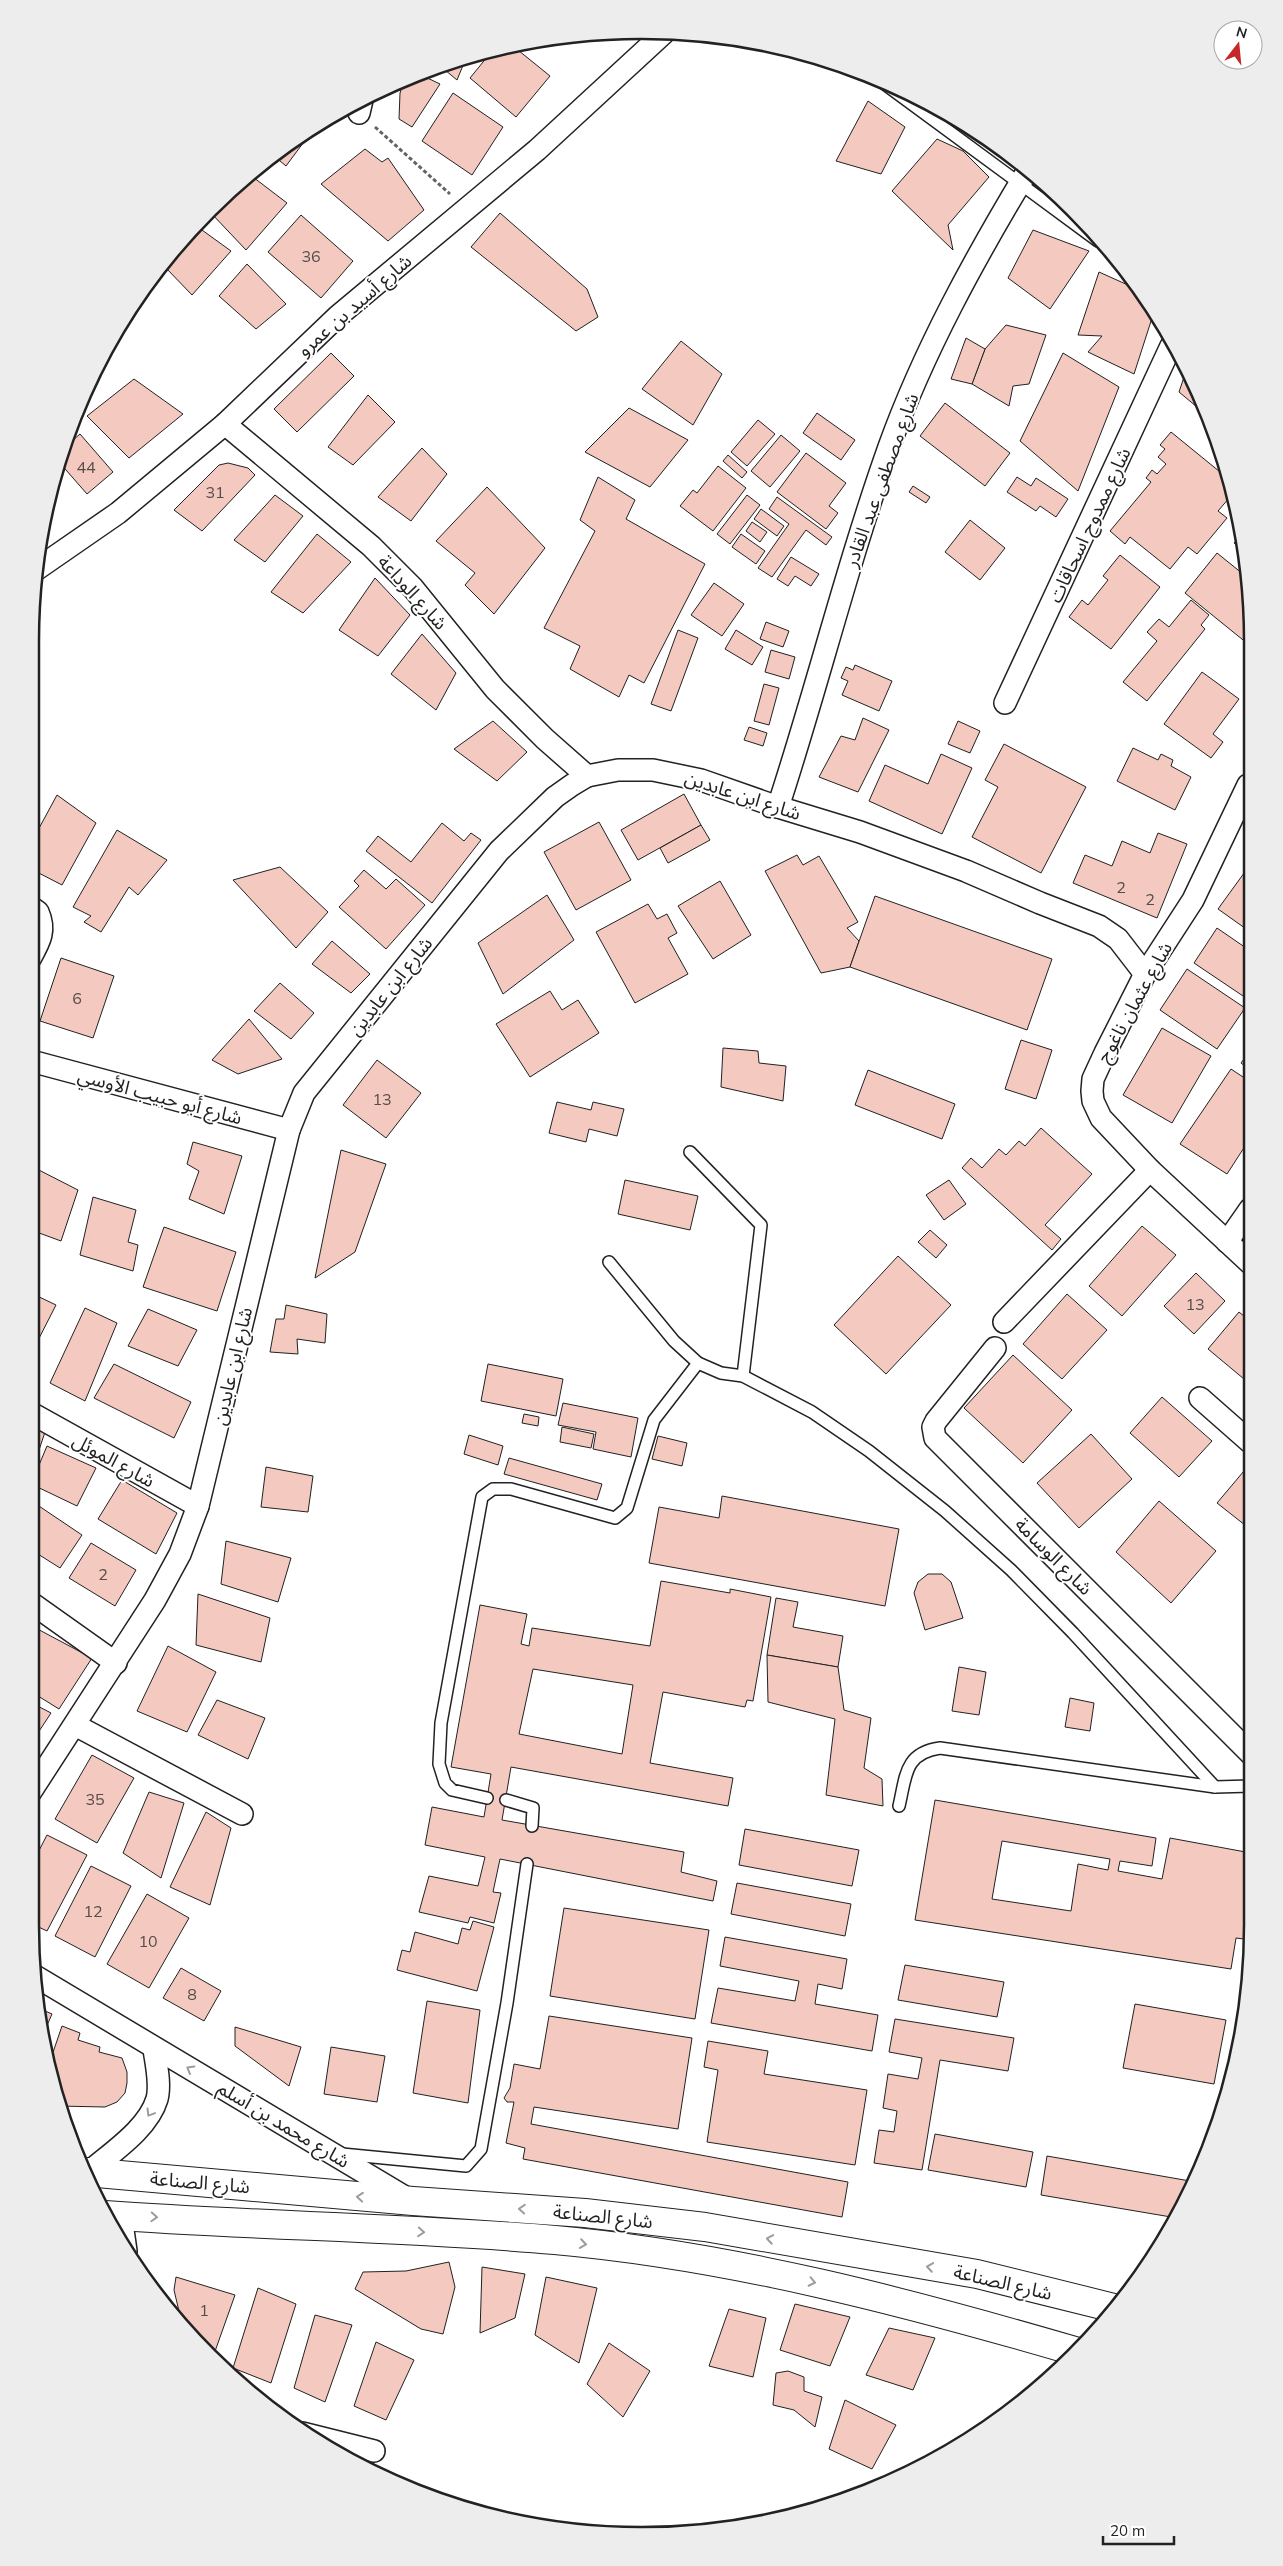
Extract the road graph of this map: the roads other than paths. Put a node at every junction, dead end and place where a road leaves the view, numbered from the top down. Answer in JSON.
{"nodes":[{"id":1,"x":657,"y":39,"type":"edge"},
{"id":2,"x":921,"y":108,"type":"edge"},
{"id":3,"x":1024,"y":177,"type":"edge"},
{"id":4,"x":1068,"y":215,"type":"edge"},
{"id":5,"x":1169,"y":351,"type":"edge"},
{"id":6,"x":225,"y":424,"type":"junction"},
{"id":7,"x":44,"y":564,"type":"edge"},
{"id":8,"x":1005,"y":702,"type":"dead end"},
{"id":9,"x":587,"y":776,"type":"junction"},
{"id":10,"x":1244,"y":793,"type":"edge"},
{"id":11,"x":778,"y":807,"type":"junction"},
{"id":12,"x":39,"y":916,"type":"edge"},
{"id":13,"x":39,"y":943,"type":"edge"},
{"id":14,"x":1145,"y":974,"type":"junction"},
{"id":15,"x":39,"y":1063,"type":"edge"},
{"id":16,"x":289,"y":1130,"type":"junction"},
{"id":17,"x":690,"y":1152,"type":"dead end"},
{"id":18,"x":1150,"y":1170,"type":"junction"},
{"id":19,"x":1244,"y":1217,"type":"edge"},
{"id":20,"x":1227,"y":1242,"type":"junction"},
{"id":21,"x":1244,"y":1258,"type":"edge"},
{"id":22,"x":609,"y":1262,"type":"dead end"},
{"id":23,"x":1004,"y":1322,"type":"dead end"},
{"id":24,"x":995,"y":1348,"type":"dead end"},
{"id":25,"x":698,"y":1363,"type":"junction"},
{"id":26,"x":743,"y":1376,"type":"junction"},
{"id":27,"x":1200,"y":1398,"type":"dead end"},
{"id":28,"x":39,"y":1419,"type":"edge"},
{"id":29,"x":1244,"y":1437,"type":"edge"},
{"id":30,"x":198,"y":1506,"type":"junction"},
{"id":31,"x":39,"y":1608,"type":"edge"},
{"id":32,"x":116,"y":1663,"type":"junction"},
{"id":33,"x":75,"y":1725,"type":"junction"},
{"id":34,"x":1244,"y":1747,"type":"edge"},
{"id":35,"x":39,"y":1779,"type":"edge"},
{"id":36,"x":1244,"y":1786,"type":"edge"},
{"id":37,"x":1215,"y":1787,"type":"junction"},
{"id":38,"x":487,"y":1798,"type":"dead end"},
{"id":39,"x":506,"y":1800,"type":"dead end"},
{"id":40,"x":899,"y":1806,"type":"dead end"},
{"id":41,"x":242,"y":1814,"type":"dead end"},
{"id":42,"x":532,"y":1826,"type":"dead end"},
{"id":43,"x":526,"y":1864,"type":"dead end"},
{"id":44,"x":42,"y":1980,"type":"edge"},
{"id":45,"x":154,"y":2049,"type":"junction"},
{"id":46,"x":333,"y":2153,"type":"junction"},
{"id":47,"x":91,"y":2169,"type":"edge"},
{"id":48,"x":93,"y":2173,"type":"edge"},
{"id":49,"x":413,"y":2201,"type":"junction"},
{"id":50,"x":114,"y":2215,"type":"edge"},
{"id":51,"x":1108,"y":2306,"type":"edge"},
{"id":52,"x":1069,"y":2349,"type":"edge"},
{"id":53,"x":330,"y":2440,"type":"edge"},
{"id":54,"x":374,"y":2451,"type":"dead end"}],
"edges":[{"from":1,"to":6,"type":"street","name":"شارع أسيد بن عمرو"},
{"from":2,"to":3,"type":"lane"},
{"from":3,"to":4,"type":"lane"},
{"from":3,"to":11,"type":"street","name":"شارع مصطفى عبد القادر"},
{"from":5,"to":8,"type":"street","name":"شارع ممدوح اسحاقات"},
{"from":6,"to":7,"type":"street","name":"شارع أسيد بن عمرو"},
{"from":6,"to":9,"type":"street","name":"شارع الوداعة"},
{"from":9,"to":11,"type":"street","name":"شارع ابن عابدين"},
{"from":9,"to":16,"type":"street","name":"شارع ابن عابدين"},
{"from":10,"to":14,"type":"street","name":"شارع عثمان ناغوج"},
{"from":11,"to":14,"type":"street","name":"شارع ابن عابدين"},
{"from":12,"to":13,"type":"street"},
{"from":14,"to":18,"type":"street","name":"شارع عثمان ناغوج"},
{"from":15,"to":16,"type":"street","name":"شارع أبو حبيب الأوسي"},
{"from":16,"to":30,"type":"street","name":"شارع ابن عابدين"},
{"from":17,"to":26,"type":"lane"},
{"from":18,"to":20,"type":"street","name":"شارع عثمان ناغوج"},
{"from":18,"to":23,"type":"street"},
{"from":19,"to":20,"type":"street"},
{"from":20,"to":21,"type":"street","name":"شارع عثمان ناغوج"},
{"from":22,"to":25,"type":"lane"},
{"from":24,"to":34,"type":"street","name":"شارع الوسامة"},
{"from":25,"to":26,"type":"lane"},
{"from":25,"to":38,"type":"lane"},
{"from":26,"to":37,"type":"lane"},
{"from":27,"to":29,"type":"street"},
{"from":28,"to":30,"type":"street","name":"شارع الموئل"},
{"from":30,"to":32,"type":"street","name":"شارع ابن عابدين"},
{"from":31,"to":32,"type":"street"},
{"from":32,"to":33,"type":"street","name":"شارع ابن عابدين"},
{"from":33,"to":35,"type":"street","name":"شارع ابن عابدين"},
{"from":33,"to":41,"type":"street"},
{"from":36,"to":37,"type":"lane"},
{"from":37,"to":40,"type":"lane"},
{"from":39,"to":42,"type":"lane"},
{"from":43,"to":46,"type":"lane"},
{"from":44,"to":45,"type":"street","name":"شارع محمد بن أسلم"},
{"from":46,"to":45,"type":"street","name":"شارع محمد بن أسلم","one_way":true},
{"from":45,"to":47,"type":"street","one_way":true},
{"from":46,"to":49,"type":"street","name":"شارع محمد بن أسلم"},
{"from":49,"to":48,"type":"main road","name":"شارع الصناعة","one_way":true},
{"from":51,"to":49,"type":"main road","name":"شارع الصناعة","one_way":true},
{"from":50,"to":52,"type":"main road","name":"شارع الصناعة","one_way":true},
{"from":53,"to":54,"type":"street"}]}
